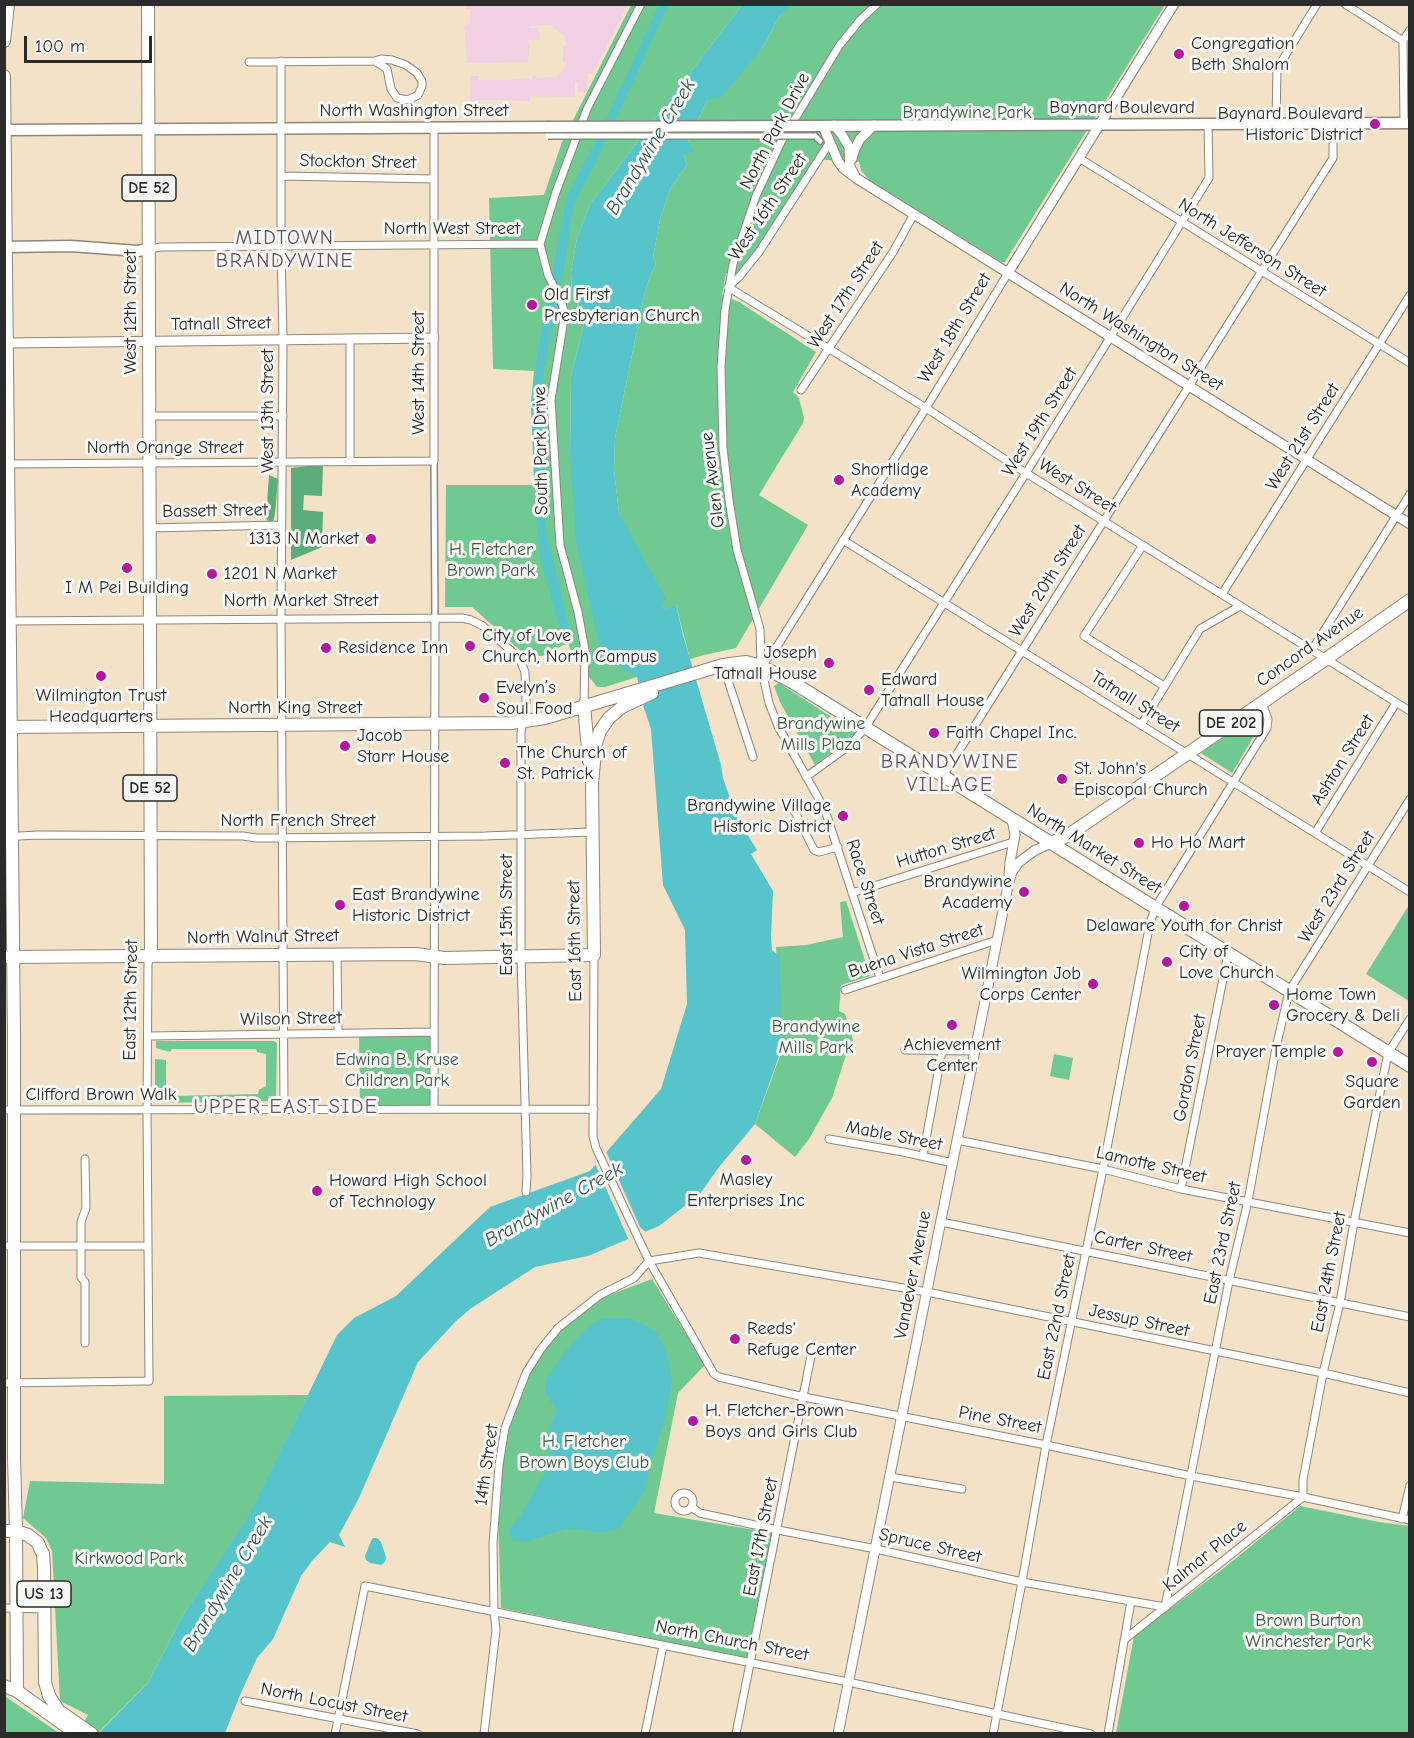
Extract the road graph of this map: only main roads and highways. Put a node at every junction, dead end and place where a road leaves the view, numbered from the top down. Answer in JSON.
{"nodes":[{"id":1,"x":148,"y":4,"type":"edge"},
{"id":2,"x":8,"y":12,"type":"edge"},
{"id":3,"x":4,"y":41,"type":"edge"},
{"id":4,"x":4,"y":76,"type":"edge"},
{"id":5,"x":1407,"y":123,"type":"edge"},
{"id":6,"x":829,"y":125,"type":"joint"},
{"id":7,"x":148,"y":128,"type":"junction"},
{"id":8,"x":5,"y":130,"type":"edge"},
{"id":9,"x":5,"y":247,"type":"edge"},
{"id":10,"x":149,"y":249,"type":"junction"},
{"id":11,"x":6,"y":464,"type":"edge"},
{"id":12,"x":1410,"y":600,"type":"edge"},
{"id":13,"x":150,"y":619,"type":"joint"},
{"id":14,"x":7,"y":621,"type":"edge"},
{"id":15,"x":630,"y":697,"type":"junction"},
{"id":16,"x":584,"y":705,"type":"junction"},
{"id":17,"x":150,"y":726,"type":"junction"},
{"id":18,"x":7,"y":727,"type":"edge"},
{"id":19,"x":592,"y":783,"type":"junction"},
{"id":20,"x":8,"y":837,"type":"edge"},
{"id":21,"x":1051,"y":843,"type":"junction"},
{"id":22,"x":594,"y":955,"type":"joint"},
{"id":23,"x":151,"y":956,"type":"junction"},
{"id":24,"x":9,"y":957,"type":"edge"},
{"id":25,"x":9,"y":1035,"type":"edge"},
{"id":26,"x":1410,"y":1066,"type":"edge"},
{"id":27,"x":9,"y":1110,"type":"edge"},
{"id":28,"x":10,"y":1246,"type":"edge"},
{"id":29,"x":10,"y":1383,"type":"edge"},
{"id":30,"x":9,"y":1457,"type":"edge"},
{"id":31,"x":10,"y":1531,"type":"edge"},
{"id":32,"x":11,"y":1608,"type":"edge"},
{"id":33,"x":11,"y":1688,"type":"edge"},
{"id":34,"x":84,"y":1732,"type":"edge"}],
"edges":[{"from":1,"to":7,"type":"main road","name":"West 12th Street","number":"DE 52"},
{"from":2,"to":3,"type":"main road"},
{"from":4,"to":8,"type":"main road"},
{"from":5,"to":6,"type":"main road","name":"Baynard Boulevard"},
{"from":6,"to":7,"type":"main road","name":"North Washington Street","bridge":true},
{"from":7,"to":8,"type":"main road","name":"North Washington Street"},
{"from":7,"to":10,"type":"main road","name":"West 12th Street","number":"DE 52"},
{"from":8,"to":9,"type":"main road"},
{"from":9,"to":10,"type":"main road","name":"North West Street"},
{"from":9,"to":11,"type":"main road"},
{"from":10,"to":13,"type":"main road","name":"West 12th Street","number":"DE 52"},
{"from":11,"to":14,"type":"main road"},
{"from":12,"to":21,"type":"main road","name":"Concord Avenue","number":"DE 202"},
{"from":13,"to":17,"type":"main road","name":"East 12th Street","number":"DE 52"},
{"from":14,"to":18,"type":"main road"},
{"from":15,"to":16,"type":"main road","name":"North Market Street"},
{"from":15,"to":19,"type":"main road","name":"East 16th Street"},
{"from":15,"to":21,"type":"main road","name":"North Market Street"},
{"from":16,"to":17,"type":"main road","name":"North King Street"},
{"from":16,"to":19,"type":"main road"},
{"from":17,"to":18,"type":"main road","name":"North King Street"},
{"from":17,"to":23,"type":"main road","name":"East 12th Street","number":"DE 52"},
{"from":18,"to":20,"type":"main road"},
{"from":19,"to":22,"type":"main road","name":"East 16th Street"},
{"from":20,"to":24,"type":"main road"},
{"from":21,"to":26,"type":"main road","name":"North Market Street"},
{"from":22,"to":23,"type":"main road","name":"North Walnut Street"},
{"from":23,"to":24,"type":"main road","name":"North Walnut Street"},
{"from":24,"to":25,"type":"main road"},
{"from":25,"to":27,"type":"main road"},
{"from":27,"to":28,"type":"main road"},
{"from":28,"to":29,"type":"main road"},
{"from":29,"to":30,"type":"main road"},
{"from":30,"to":31,"type":"main road"},
{"from":31,"to":32,"type":"main road"},
{"from":31,"to":34,"type":"main road","number":"US 13"},
{"from":32,"to":33,"type":"main road"},
{"from":33,"to":34,"type":"main road","number":"US 13"}]}
